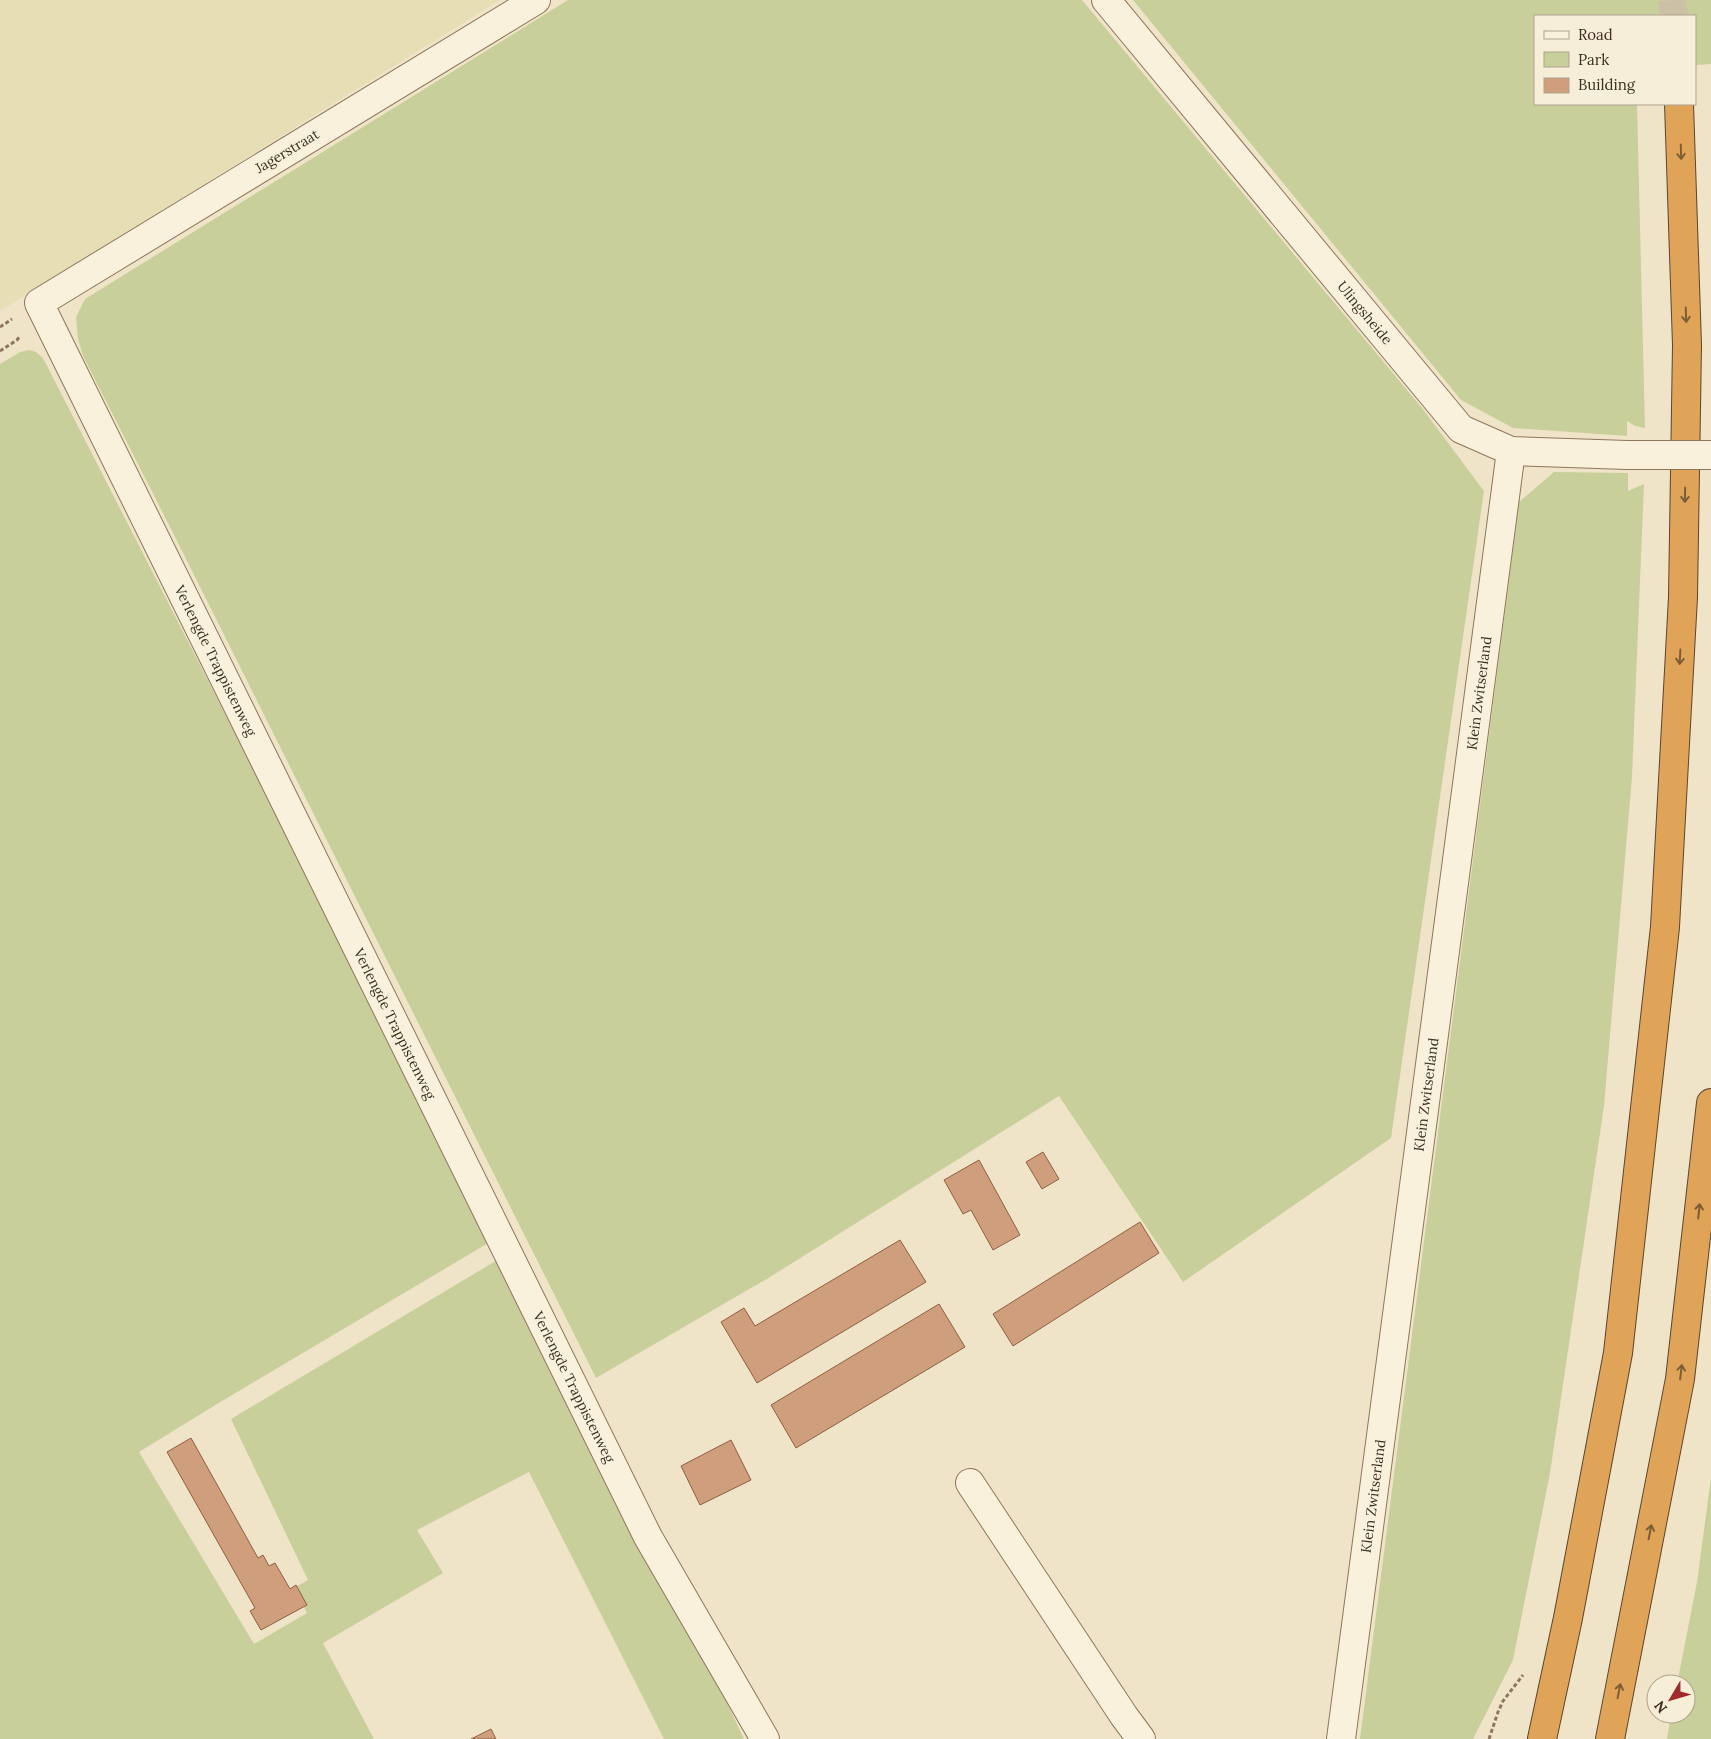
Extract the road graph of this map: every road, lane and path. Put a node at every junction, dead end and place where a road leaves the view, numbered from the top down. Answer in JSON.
{"nodes":[{"id":1,"x":536,"y":0,"type":"edge"},
{"id":2,"x":1106,"y":0,"type":"edge"},
{"id":3,"x":1679,"y":105,"type":"edge"},
{"id":4,"x":39,"y":303,"type":"joint"},
{"id":5,"x":1511,"y":451,"type":"junction"},
{"id":6,"x":1711,"y":455,"type":"edge"},
{"id":7,"x":1711,"y":1103,"type":"edge"},
{"id":8,"x":970,"y":1483,"type":"dead end"},
{"id":9,"x":764,"y":1739,"type":"edge"},
{"id":10,"x":1141,"y":1739,"type":"edge"},
{"id":11,"x":1341,"y":1739,"type":"edge"},
{"id":12,"x":1542,"y":1739,"type":"edge"},
{"id":13,"x":1610,"y":1739,"type":"edge"}],
"edges":[{"from":1,"to":4,"type":"street","name":"Jagerstraat"},
{"from":2,"to":5,"type":"street","name":"Ulingsheide"},
{"from":3,"to":12,"type":"highway","one_way":true},
{"from":4,"to":9,"type":"street","name":"Verlengde Trappistenweg"},
{"from":5,"to":6,"type":"street","name":"Ulingsheide","bridge":true},
{"from":5,"to":11,"type":"street","name":"Klein Zwitserland"},
{"from":13,"to":7,"type":"highway","one_way":true},
{"from":8,"to":10,"type":"street"}]}
